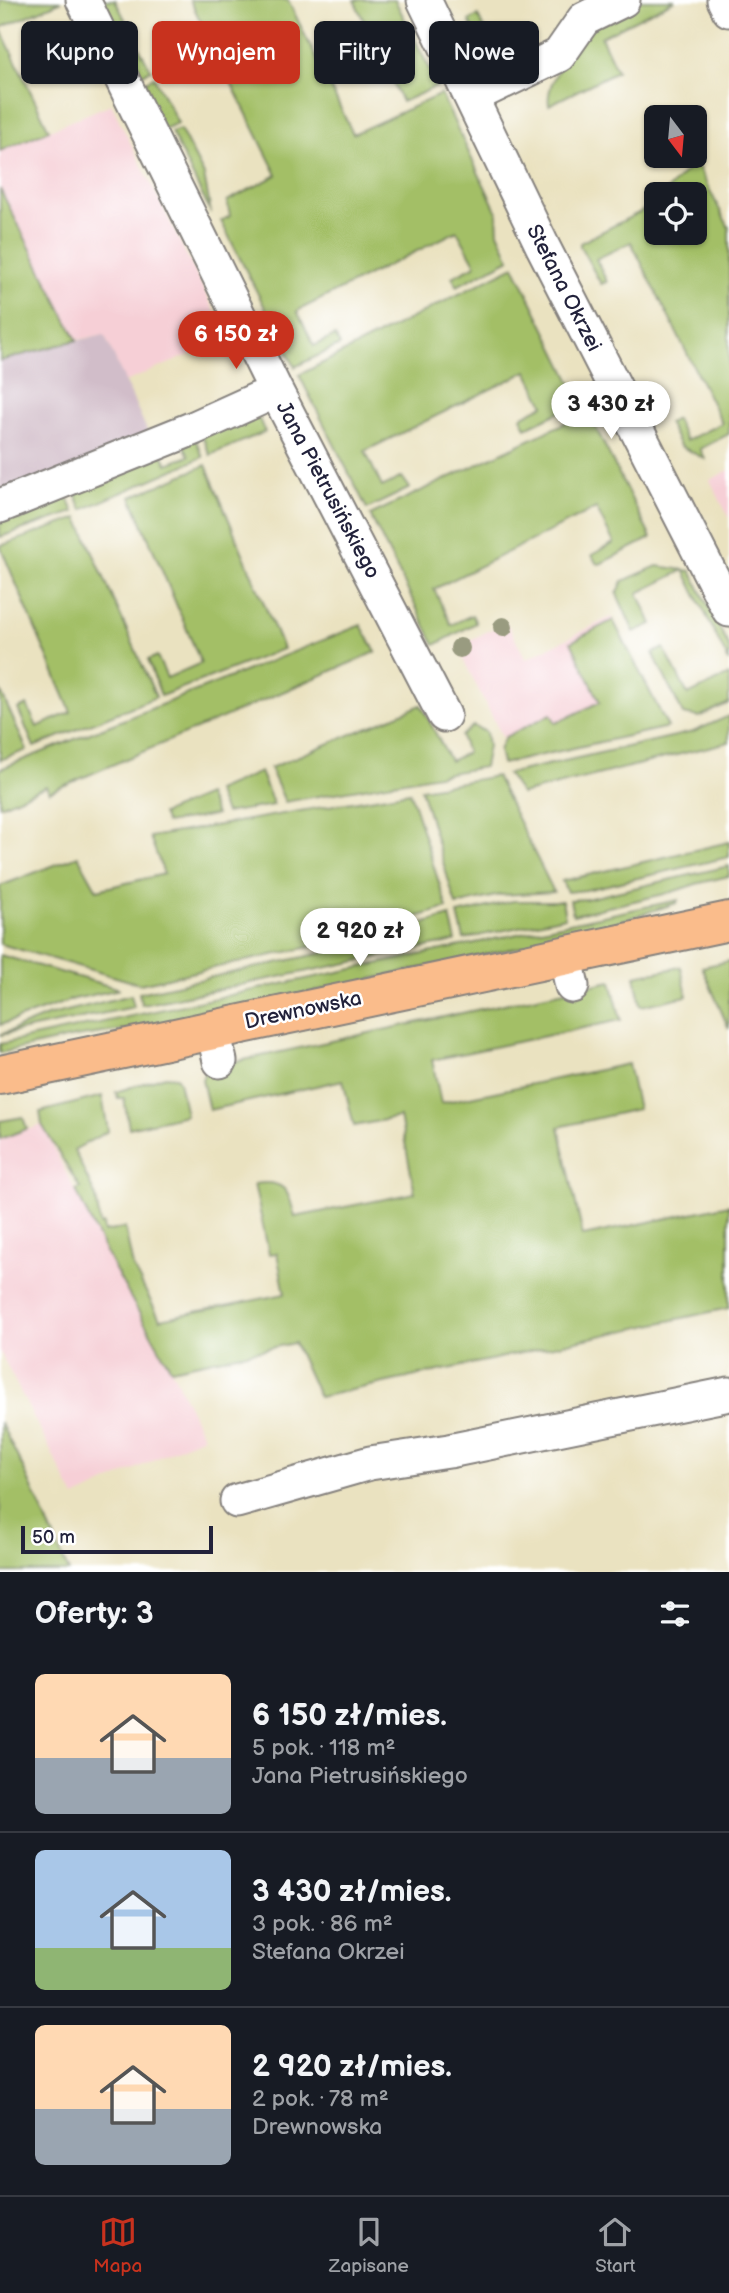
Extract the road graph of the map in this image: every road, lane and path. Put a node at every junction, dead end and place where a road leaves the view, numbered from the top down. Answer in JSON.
{"nodes":[{"id":1,"x":83,"y":0,"type":"edge"},
{"id":2,"x":424,"y":0,"type":"edge"},
{"id":3,"x":623,"y":0,"type":"edge"},
{"id":4,"x":471,"y":97,"type":"junction"},
{"id":5,"x":276,"y":391,"type":"junction"},
{"id":6,"x":0,"y":506,"type":"edge"},
{"id":7,"x":729,"y":610,"type":"edge"},
{"id":8,"x":444,"y":715,"type":"dead end"},
{"id":9,"x":729,"y":921,"type":"edge"},
{"id":10,"x":0,"y":1075,"type":"edge"},
{"id":11,"x":729,"y":1394,"type":"edge"},
{"id":12,"x":237,"y":1501,"type":"dead end"}],
"edges":[{"from":1,"to":5,"type":"street","name":"Jana Pietrusińskiego"},
{"from":2,"to":4,"type":"street","name":"Stefana Okrzei"},
{"from":3,"to":4,"type":"street"},
{"from":4,"to":7,"type":"street","name":"Stefana Okrzei"},
{"from":5,"to":6,"type":"street"},
{"from":5,"to":8,"type":"street","name":"Jana Pietrusińskiego"},
{"from":9,"to":10,"type":"main road","name":"Drewnowska"},
{"from":11,"to":12,"type":"street"}]}
